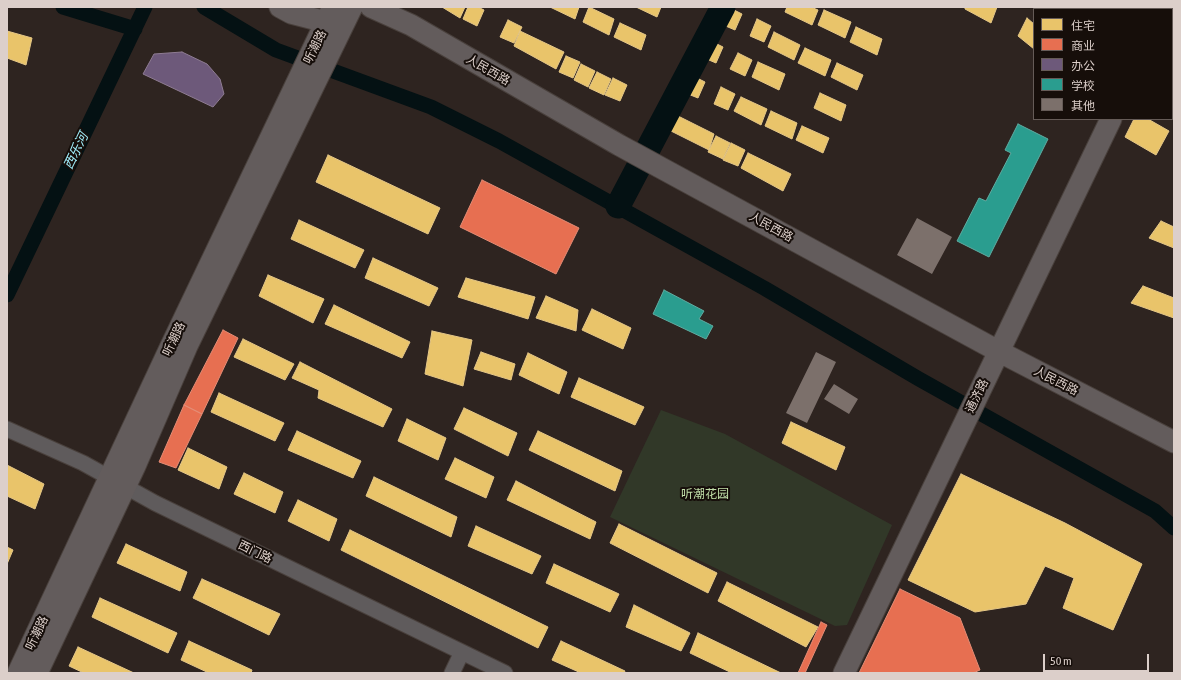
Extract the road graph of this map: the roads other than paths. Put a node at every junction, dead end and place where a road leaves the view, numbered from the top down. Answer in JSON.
{"nodes":[{"id":1,"x":280,"y":7,"type":"edge"},
{"id":2,"x":346,"y":7,"type":"edge"},
{"id":3,"x":352,"y":7,"type":"edge"},
{"id":4,"x":371,"y":7,"type":"edge"},
{"id":5,"x":330,"y":15,"type":"edge"},
{"id":6,"x":319,"y":56,"type":"junction"},
{"id":7,"x":1110,"y":120,"type":"edge"},
{"id":8,"x":998,"y":351,"type":"junction"},
{"id":9,"x":7,"y":429,"type":"edge"},
{"id":10,"x":1174,"y":442,"type":"edge"},
{"id":11,"x":117,"y":483,"type":"junction"},
{"id":12,"x":462,"y":652,"type":"junction"},
{"id":13,"x":18,"y":673,"type":"edge"},
{"id":14,"x":37,"y":673,"type":"edge"},
{"id":15,"x":452,"y":673,"type":"edge"},
{"id":16,"x":505,"y":673,"type":"edge"},
{"id":17,"x":844,"y":673,"type":"edge"}],
"edges":[{"from":1,"to":5,"type":"street"},
{"from":2,"to":5,"type":"street"},
{"from":3,"to":6,"type":"street","name":"听潮路"},
{"from":4,"to":8,"type":"street","name":"人民西路"},
{"from":5,"to":6,"type":"street","name":"听潮路"},
{"from":6,"to":11,"type":"street","name":"听潮路"},
{"from":7,"to":8,"type":"street","name":"通济路"},
{"from":8,"to":10,"type":"street","name":"人民西路"},
{"from":8,"to":17,"type":"street","name":"通济路"},
{"from":9,"to":11,"type":"street","name":"西门路"},
{"from":11,"to":12,"type":"street","name":"西门路"},
{"from":11,"to":13,"type":"street","name":"听潮路"},
{"from":11,"to":14,"type":"street","name":"听潮路"},
{"from":12,"to":15,"type":"street"},
{"from":12,"to":16,"type":"street","name":"西门路"}]}
